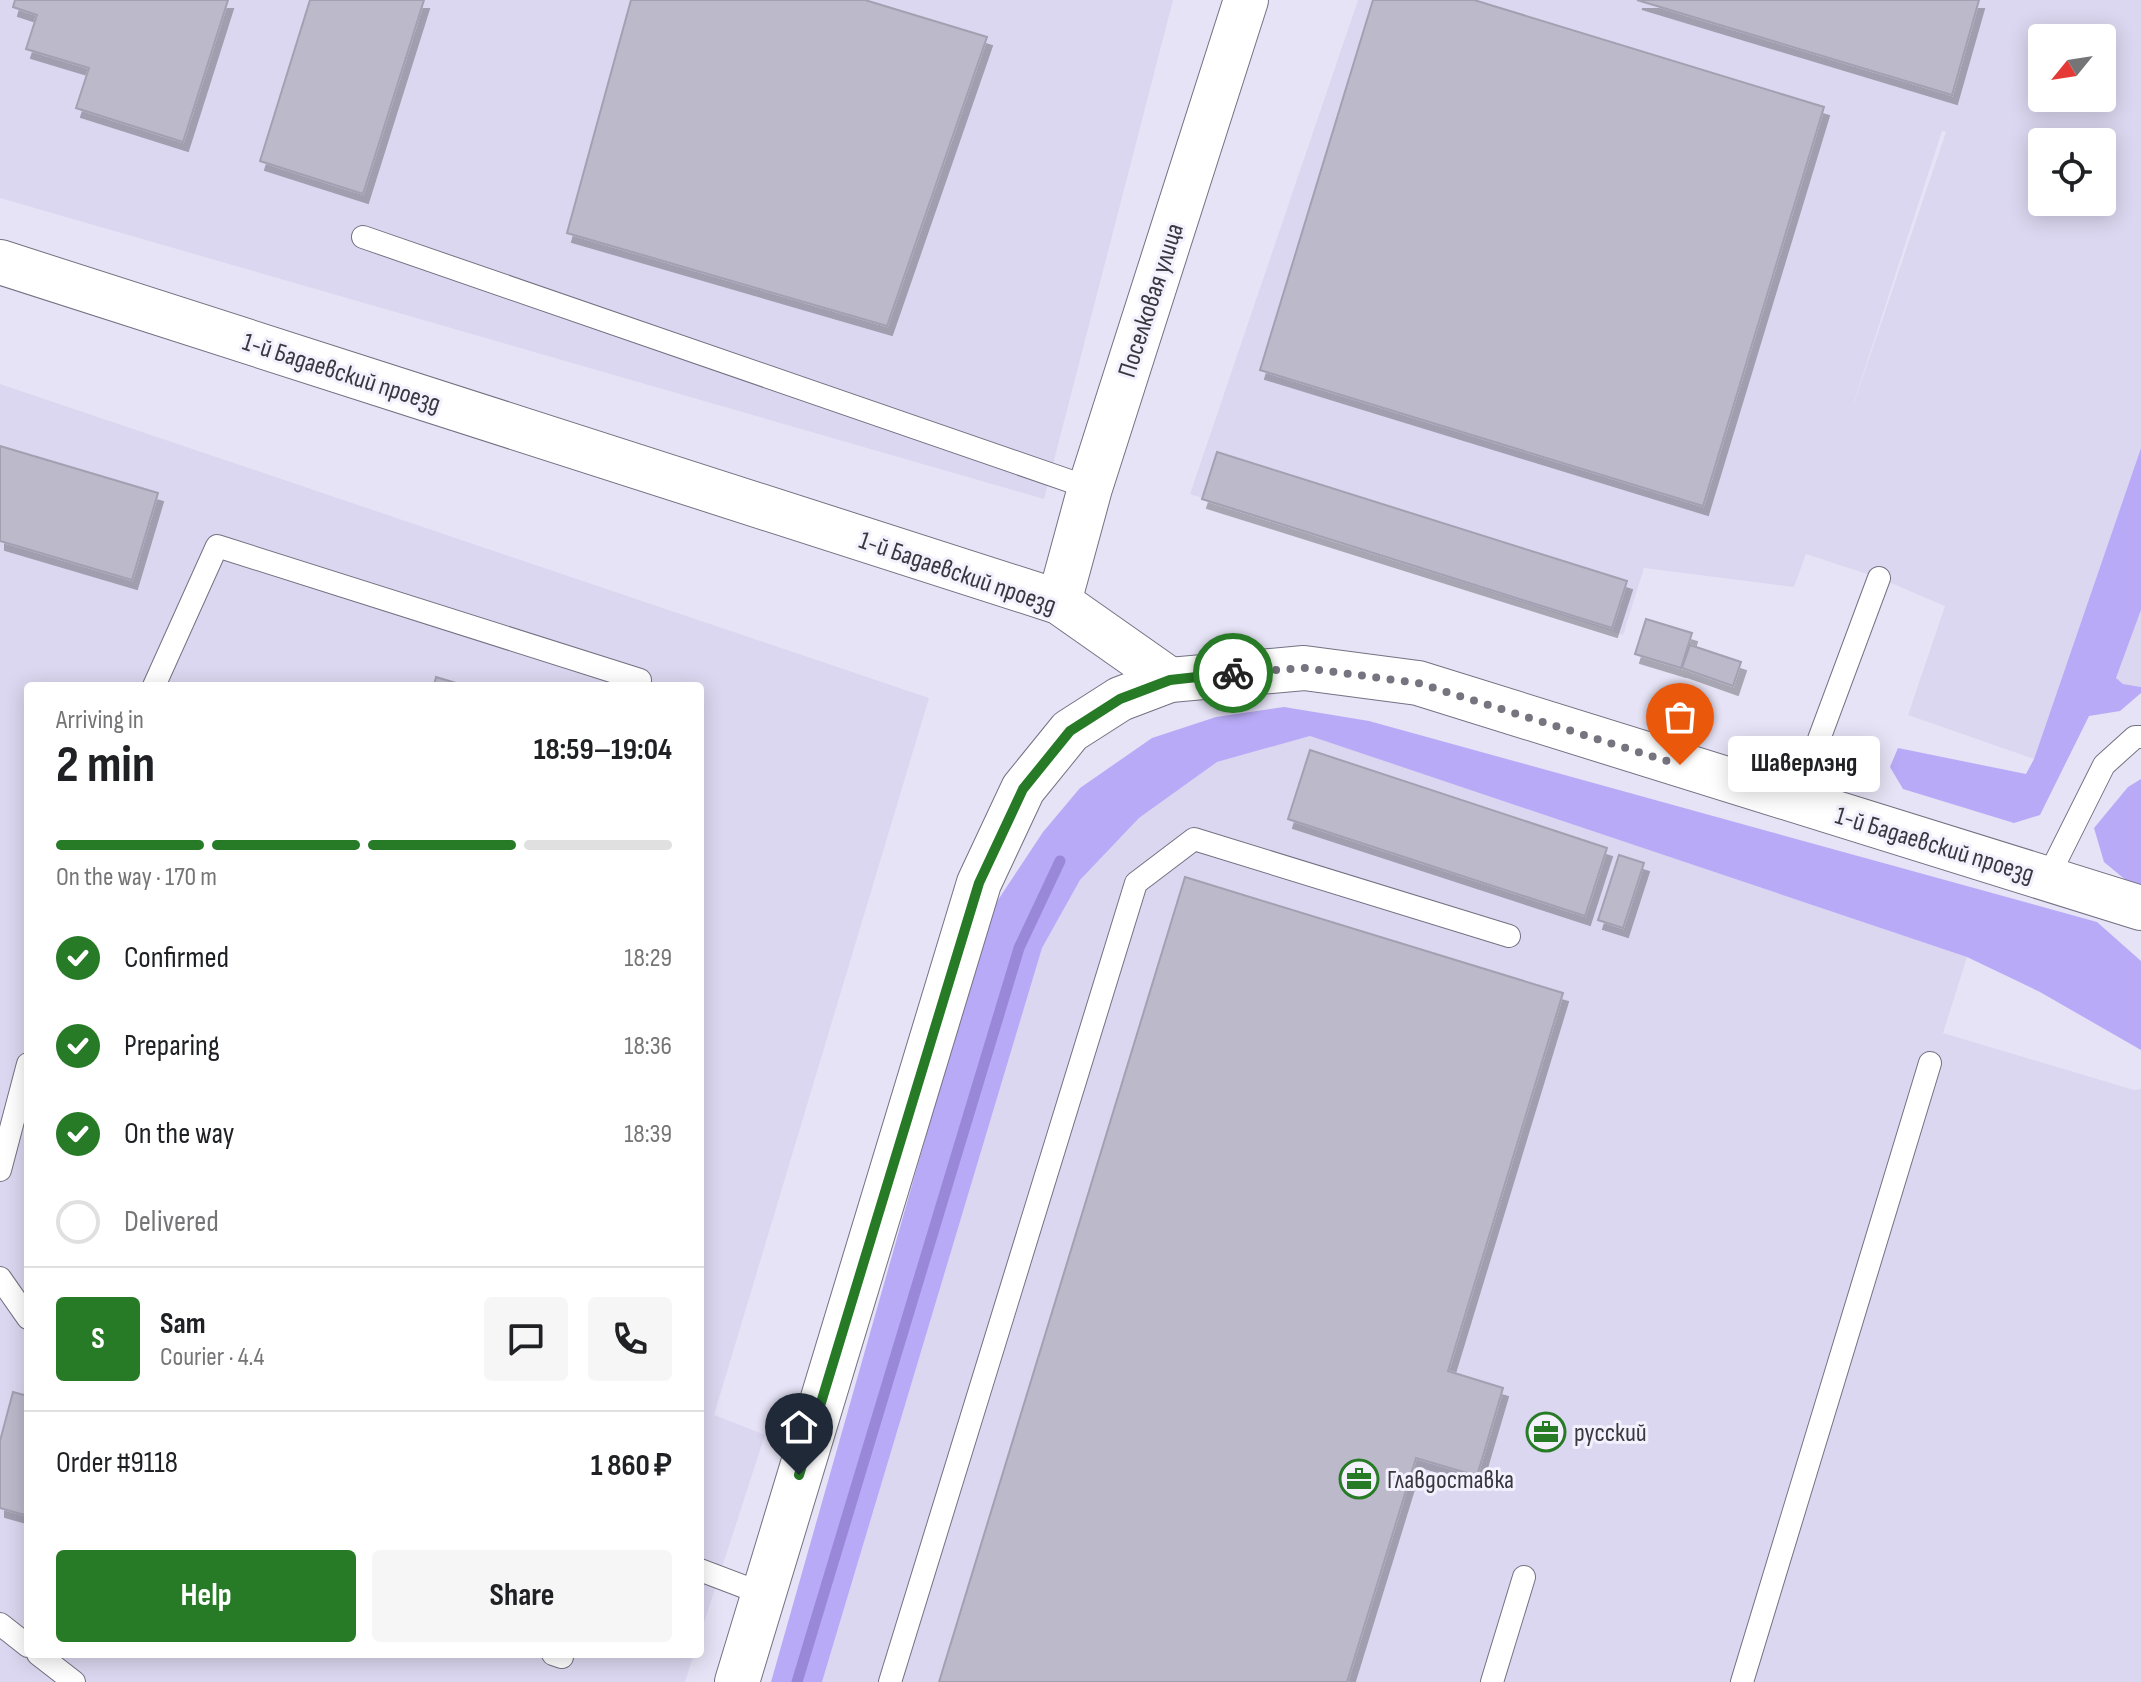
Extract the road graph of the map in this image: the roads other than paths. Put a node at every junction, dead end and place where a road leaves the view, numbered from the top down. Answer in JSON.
{"nodes":[{"id":1,"x":1246,"y":0,"type":"edge"},
{"id":2,"x":363,"y":237,"type":"dead end"},
{"id":3,"x":0,"y":262,"type":"edge"},
{"id":4,"x":1090,"y":488,"type":"junction"},
{"id":5,"x":1879,"y":578,"type":"dead end"},
{"id":6,"x":1059,"y":602,"type":"junction"},
{"id":7,"x":1170,"y":680,"type":"junction"},
{"id":8,"x":156,"y":682,"type":"edge"},
{"id":9,"x":640,"y":682,"type":"edge"},
{"id":10,"x":2141,"y":737,"type":"edge"},
{"id":11,"x":1796,"y":801,"type":"junction"},
{"id":12,"x":2047,"y":879,"type":"junction"},
{"id":13,"x":2138,"y":909,"type":"edge"},
{"id":14,"x":1509,"y":936,"type":"dead end"},
{"id":15,"x":1930,"y":1063,"type":"dead end"},
{"id":16,"x":24,"y":1079,"type":"edge"},
{"id":17,"x":0,"y":1170,"type":"edge"},
{"id":18,"x":0,"y":1278,"type":"edge"},
{"id":19,"x":24,"y":1312,"type":"edge"},
{"id":20,"x":704,"y":1572,"type":"edge"},
{"id":21,"x":1524,"y":1577,"type":"dead end"},
{"id":22,"x":763,"y":1594,"type":"junction"},
{"id":23,"x":0,"y":1624,"type":"edge"},
{"id":24,"x":24,"y":1643,"type":"edge"},
{"id":25,"x":43,"y":1658,"type":"edge"},
{"id":26,"x":74,"y":1682,"type":"edge"},
{"id":27,"x":737,"y":1682,"type":"edge"},
{"id":28,"x":890,"y":1682,"type":"edge"},
{"id":29,"x":1492,"y":1682,"type":"edge"},
{"id":30,"x":1742,"y":1682,"type":"edge"}],
"edges":[{"from":1,"to":4,"type":"street","name":"Поселковая улица"},
{"from":2,"to":4,"type":"lane"},
{"from":3,"to":6,"type":"street","name":"1-й Бадаевский проезд"},
{"from":4,"to":6,"type":"street","name":"Поселковая улица"},
{"from":5,"to":11,"type":"lane"},
{"from":6,"to":7,"type":"street","name":"1-й Бадаевский проезд"},
{"from":7,"to":11,"type":"street","name":"1-й Бадаевский проезд"},
{"from":7,"to":22,"type":"street"},
{"from":8,"to":9,"type":"lane"},
{"from":10,"to":12,"type":"lane"},
{"from":11,"to":12,"type":"street","name":"1-й Бадаевский проезд"},
{"from":12,"to":13,"type":"street","name":"1-й Бадаевский проезд"},
{"from":14,"to":28,"type":"lane"},
{"from":15,"to":30,"type":"lane"},
{"from":16,"to":17,"type":"lane"},
{"from":18,"to":19,"type":"lane"},
{"from":20,"to":22,"type":"lane"},
{"from":21,"to":29,"type":"lane"},
{"from":22,"to":27,"type":"street"},
{"from":23,"to":24,"type":"lane"},
{"from":25,"to":26,"type":"lane"}]}
